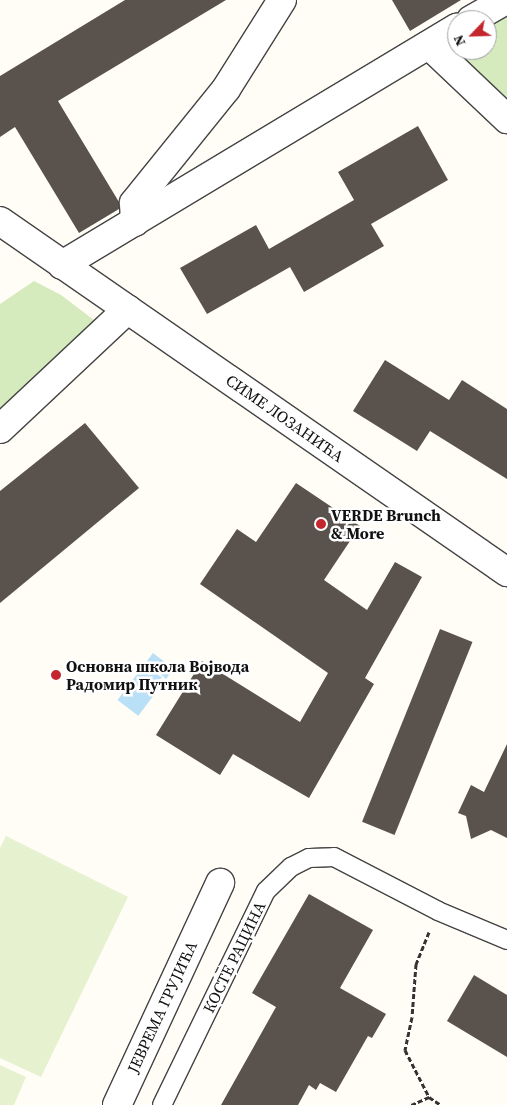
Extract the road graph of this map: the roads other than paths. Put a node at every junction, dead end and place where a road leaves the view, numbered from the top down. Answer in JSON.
{"nodes":[{"id":1,"x":282,"y":0,"type":"edge"},
{"id":2,"x":506,"y":0,"type":"edge"},
{"id":3,"x":488,"y":10,"type":"edge"},
{"id":4,"x":447,"y":34,"type":"edge"},
{"id":5,"x":429,"y":45,"type":"junction"},
{"id":6,"x":507,"y":119,"type":"edge"},
{"id":7,"x":0,"y":221,"type":"edge"},
{"id":8,"x":135,"y":222,"type":"junction"},
{"id":9,"x":62,"y":265,"type":"junction"},
{"id":10,"x":128,"y":309,"type":"junction"},
{"id":11,"x":0,"y":428,"type":"edge"},
{"id":12,"x":507,"y":572,"type":"edge"},
{"id":13,"x":220,"y":883,"type":"dead end"},
{"id":14,"x":507,"y":940,"type":"edge"},
{"id":15,"x":117,"y":1105,"type":"edge"},
{"id":16,"x":162,"y":1105,"type":"edge"}],
"edges":[{"from":1,"to":8,"type":"street"},
{"from":2,"to":3,"type":"street"},
{"from":4,"to":5,"type":"street"},
{"from":5,"to":6,"type":"street"},
{"from":5,"to":8,"type":"street"},
{"from":7,"to":9,"type":"street","name":"СИМЕ ЛОЗАНИЋА"},
{"from":8,"to":9,"type":"street"},
{"from":9,"to":10,"type":"street","name":"СИМЕ ЛОЗАНИЋА"},
{"from":10,"to":11,"type":"street"},
{"from":10,"to":12,"type":"street","name":"СИМЕ ЛОЗАНИЋА"},
{"from":13,"to":15,"type":"street","name":"ЈЕВРЕМА ГРУЈИЋА"},
{"from":14,"to":16,"type":"lane","name":"КОСТЕ РАЦИНА"}]}
